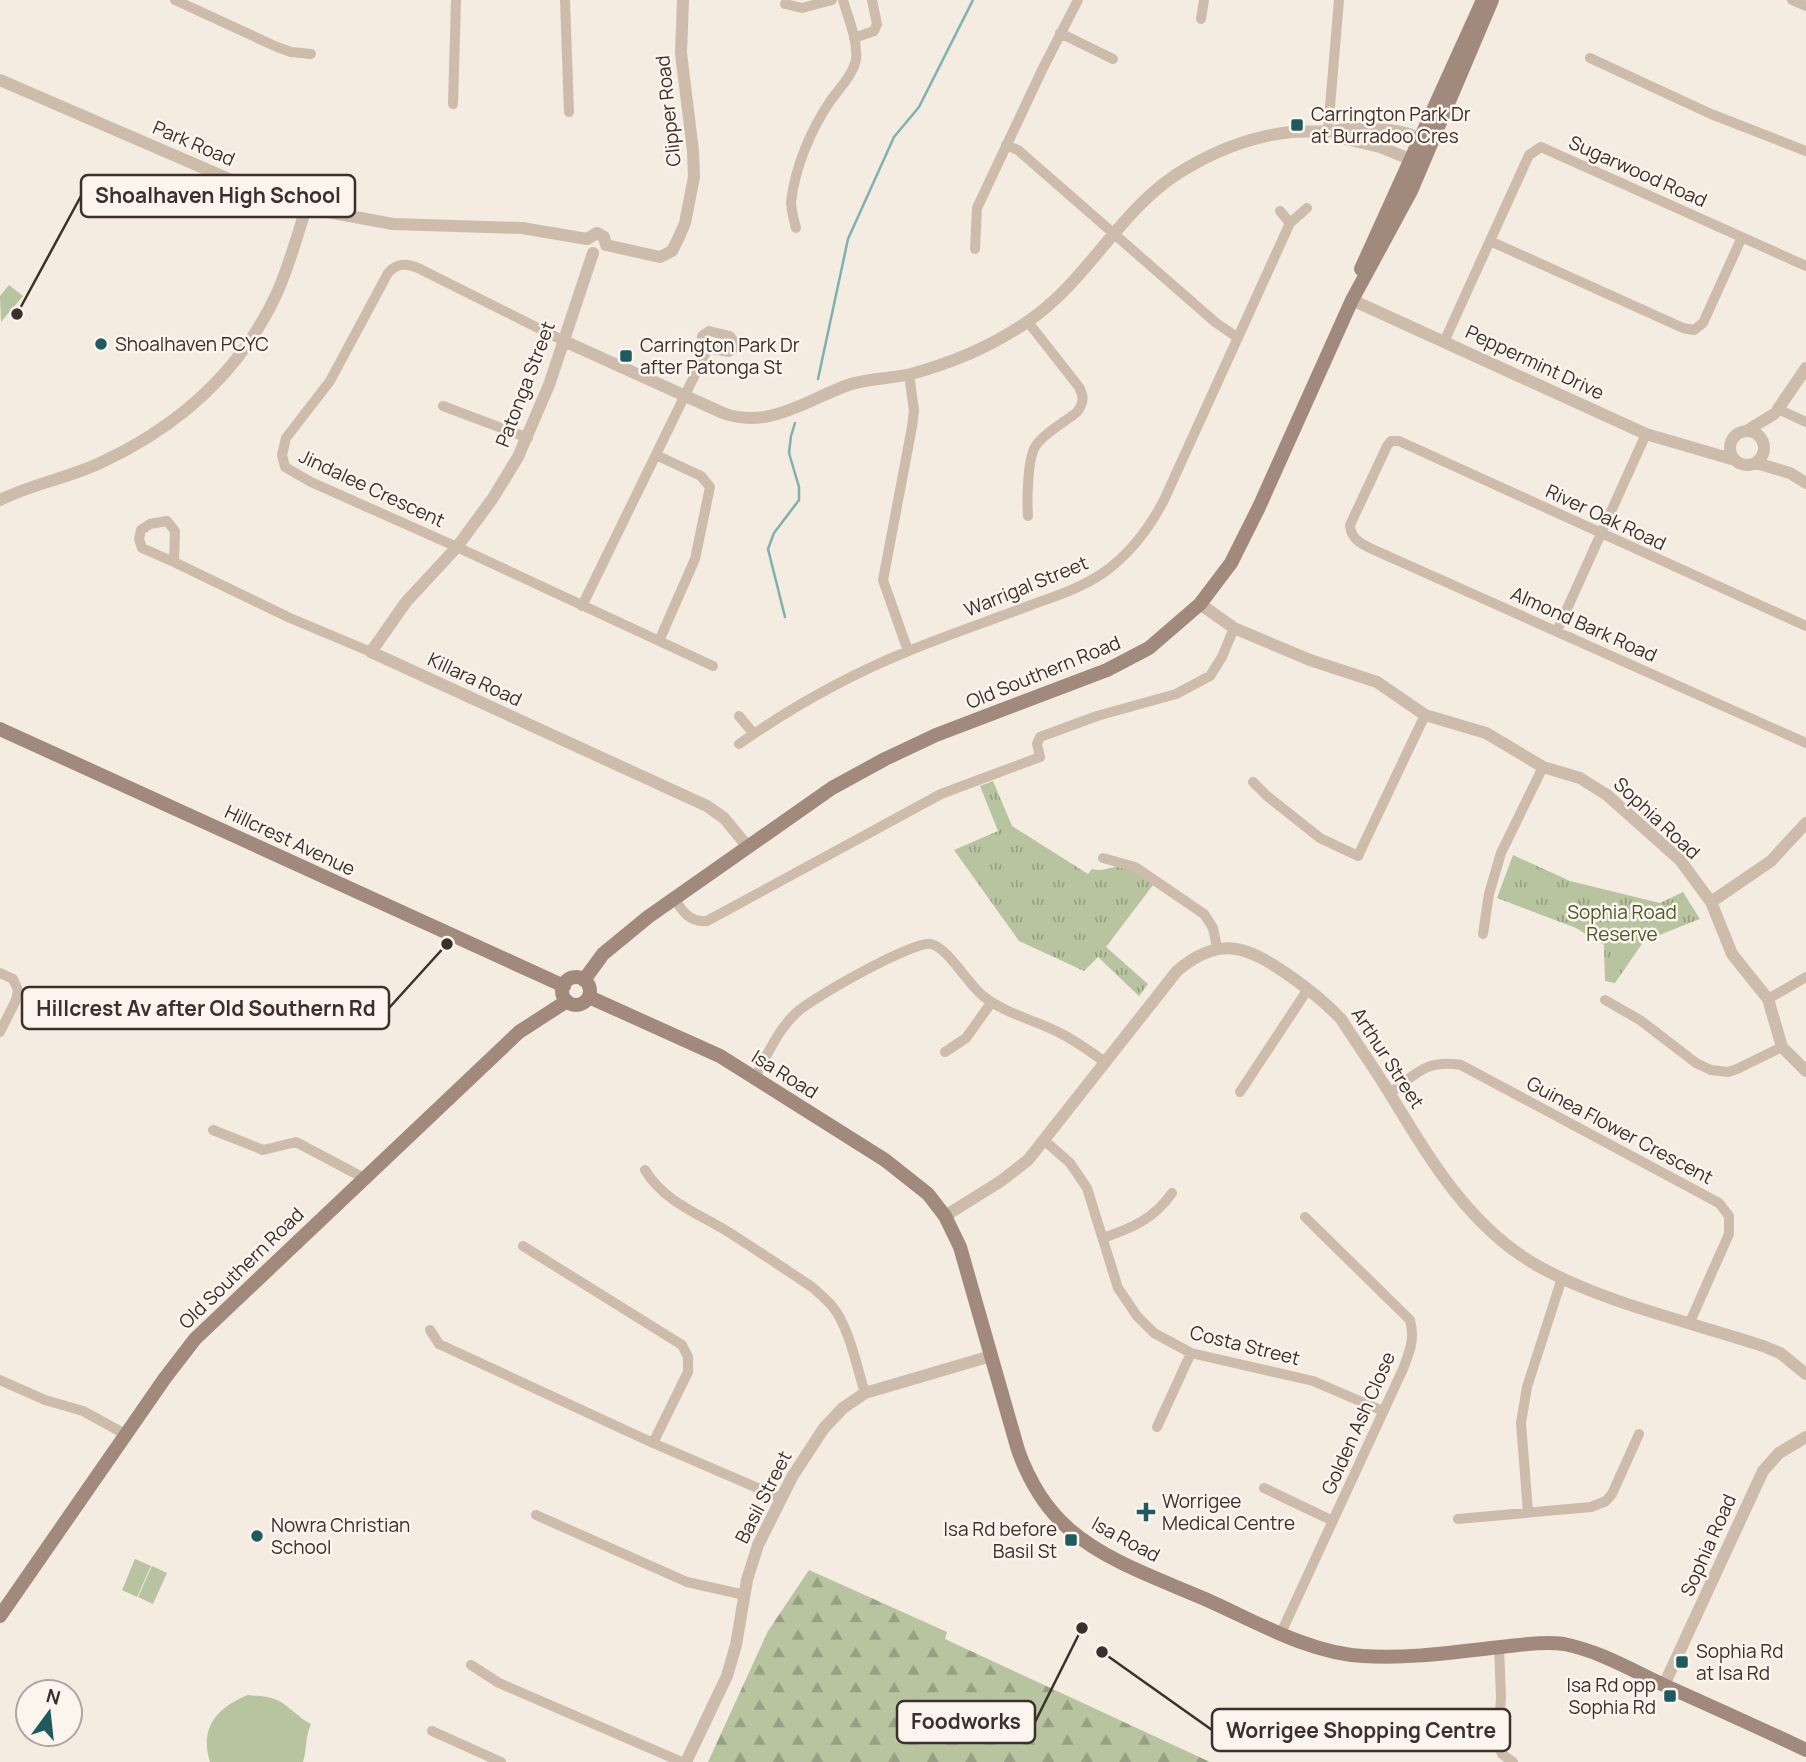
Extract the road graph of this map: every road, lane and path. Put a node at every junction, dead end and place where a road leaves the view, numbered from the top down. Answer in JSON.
{"nodes":[{"id":1,"x":175,"y":0,"type":"edge"},
{"id":2,"x":456,"y":0,"type":"edge"},
{"id":3,"x":565,"y":0,"type":"edge"},
{"id":4,"x":683,"y":0,"type":"edge"},
{"id":5,"x":832,"y":0,"type":"edge"},
{"id":6,"x":843,"y":0,"type":"edge"},
{"id":7,"x":872,"y":0,"type":"edge"},
{"id":8,"x":1078,"y":0,"type":"edge"},
{"id":9,"x":1204,"y":0,"type":"edge"},
{"id":10,"x":1339,"y":0,"type":"edge"},
{"id":11,"x":1483,"y":0,"type":"edge"},
{"id":12,"x":1492,"y":0,"type":"edge"},
{"id":13,"x":1792,"y":0,"type":"edge"},
{"id":14,"x":785,"y":4,"type":"dead end"},
{"id":15,"x":1806,"y":6,"type":"edge"},
{"id":16,"x":1201,"y":19,"type":"dead end"},
{"id":17,"x":1060,"y":33,"type":"junction"},
{"id":18,"x":854,"y":38,"type":"junction"},
{"id":19,"x":311,"y":54,"type":"dead end"},
{"id":20,"x":1590,"y":58,"type":"dead end"},
{"id":21,"x":1113,"y":59,"type":"dead end"},
{"id":22,"x":0,"y":80,"type":"edge"},
{"id":23,"x":453,"y":104,"type":"dead end"},
{"id":24,"x":569,"y":112,"type":"dead end"},
{"id":25,"x":1332,"y":131,"type":"junction"},
{"id":26,"x":1425,"y":144,"type":"junction"},
{"id":27,"x":1006,"y":145,"type":"junction"},
{"id":28,"x":1806,"y":151,"type":"edge"},
{"id":29,"x":1412,"y":160,"type":"junction"},
{"id":30,"x":306,"y":208,"type":"junction"},
{"id":31,"x":1307,"y":208,"type":"dead end"},
{"id":32,"x":1280,"y":211,"type":"dead end"},
{"id":33,"x":1290,"y":223,"type":"junction"},
{"id":34,"x":796,"y":228,"type":"dead end"},
{"id":35,"x":1115,"y":234,"type":"junction"},
{"id":36,"x":1742,"y":237,"type":"junction"},
{"id":37,"x":587,"y":239,"type":"junction"},
{"id":38,"x":1490,"y":241,"type":"junction"},
{"id":39,"x":606,"y":245,"type":"junction"},
{"id":40,"x":975,"y":249,"type":"dead end"},
{"id":41,"x":593,"y":253,"type":"junction"},
{"id":42,"x":1806,"y":266,"type":"edge"},
{"id":43,"x":1352,"y":300,"type":"junction"},
{"id":44,"x":1028,"y":322,"type":"junction"},
{"id":45,"x":1238,"y":338,"type":"junction"},
{"id":46,"x":564,"y":341,"type":"junction"},
{"id":47,"x":1444,"y":342,"type":"junction"},
{"id":48,"x":708,"y":348,"type":"dead end"},
{"id":49,"x":1806,"y":368,"type":"edge"},
{"id":50,"x":909,"y":374,"type":"junction"},
{"id":51,"x":684,"y":395,"type":"junction"},
{"id":52,"x":443,"y":405,"type":"dead end"},
{"id":53,"x":1776,"y":411,"type":"junction"},
{"id":54,"x":1806,"y":422,"type":"edge"},
{"id":55,"x":1748,"y":430,"type":"junction"},
{"id":56,"x":1646,"y":434,"type":"junction"},
{"id":57,"x":528,"y":438,"type":"junction"},
{"id":58,"x":1732,"y":439,"type":"junction"},
{"id":59,"x":1764,"y":445,"type":"junction"},
{"id":60,"x":1704,"y":450,"type":"junction"},
{"id":61,"x":656,"y":456,"type":"junction"},
{"id":62,"x":1735,"y":460,"type":"junction"},
{"id":63,"x":1755,"y":463,"type":"junction"},
{"id":64,"x":1790,"y":474,"type":"junction"},
{"id":65,"x":1806,"y":483,"type":"edge"},
{"id":66,"x":0,"y":500,"type":"edge"},
{"id":67,"x":1028,"y":516,"type":"dead end"},
{"id":68,"x":1351,"y":533,"type":"joint"},
{"id":69,"x":1601,"y":534,"type":"junction"},
{"id":70,"x":457,"y":547,"type":"junction"},
{"id":71,"x":174,"y":562,"type":"dead end"},
{"id":72,"x":1200,"y":604,"type":"junction"},
{"id":73,"x":582,"y":606,"type":"junction"},
{"id":74,"x":1806,"y":626,"type":"edge"},
{"id":75,"x":1234,"y":628,"type":"junction"},
{"id":76,"x":1557,"y":631,"type":"junction"},
{"id":77,"x":659,"y":641,"type":"junction"},
{"id":78,"x":908,"y":651,"type":"junction"},
{"id":79,"x":371,"y":652,"type":"junction"},
{"id":80,"x":713,"y":666,"type":"dead end"},
{"id":81,"x":1424,"y":715,"type":"junction"},
{"id":82,"x":740,"y":716,"type":"dead end"},
{"id":83,"x":0,"y":729,"type":"edge"},
{"id":84,"x":754,"y":734,"type":"junction"},
{"id":85,"x":1806,"y":743,"type":"edge"},
{"id":86,"x":739,"y":744,"type":"dead end"},
{"id":87,"x":1543,"y":768,"type":"junction"},
{"id":88,"x":1253,"y":782,"type":"dead end"},
{"id":89,"x":1806,"y":823,"type":"edge"},
{"id":90,"x":748,"y":847,"type":"junction"},
{"id":91,"x":1103,"y":858,"type":"dead end"},
{"id":92,"x":674,"y":898,"type":"junction"},
{"id":93,"x":1711,"y":902,"type":"junction"},
{"id":94,"x":1483,"y":934,"type":"dead end"},
{"id":95,"x":1217,"y":948,"type":"junction"},
{"id":96,"x":0,"y":973,"type":"edge"},
{"id":97,"x":1806,"y":977,"type":"edge"},
{"id":98,"x":584,"y":980,"type":"junction"},
{"id":99,"x":564,"y":986,"type":"junction"},
{"id":100,"x":1308,"y":989,"type":"junction"},
{"id":101,"x":589,"y":997,"type":"junction"},
{"id":102,"x":1769,"y":999,"type":"junction"},
{"id":103,"x":1605,"y":1000,"type":"dead end"},
{"id":104,"x":567,"y":1001,"type":"junction"},
{"id":105,"x":991,"y":1003,"type":"junction"},
{"id":106,"x":0,"y":1032,"type":"edge"},
{"id":107,"x":1782,"y":1046,"type":"junction"},
{"id":108,"x":945,"y":1052,"type":"dead end"},
{"id":109,"x":1105,"y":1062,"type":"junction"},
{"id":110,"x":1806,"y":1071,"type":"edge"},
{"id":111,"x":755,"y":1077,"type":"junction"},
{"id":112,"x":1240,"y":1092,"type":"dead end"},
{"id":113,"x":1390,"y":1093,"type":"junction"},
{"id":114,"x":213,"y":1130,"type":"dead end"},
{"id":115,"x":1045,"y":1140,"type":"junction"},
{"id":116,"x":645,"y":1170,"type":"dead end"},
{"id":117,"x":364,"y":1178,"type":"junction"},
{"id":118,"x":1172,"y":1193,"type":"dead end"},
{"id":119,"x":945,"y":1216,"type":"junction"},
{"id":120,"x":1305,"y":1217,"type":"dead end"},
{"id":121,"x":1103,"y":1238,"type":"junction"},
{"id":122,"x":523,"y":1246,"type":"dead end"},
{"id":123,"x":1562,"y":1278,"type":"junction"},
{"id":124,"x":1690,"y":1322,"type":"junction"},
{"id":125,"x":430,"y":1330,"type":"dead end"},
{"id":126,"x":1191,"y":1353,"type":"junction"},
{"id":127,"x":991,"y":1356,"type":"junction"},
{"id":128,"x":1806,"y":1374,"type":"edge"},
{"id":129,"x":0,"y":1380,"type":"edge"},
{"id":130,"x":865,"y":1393,"type":"junction"},
{"id":131,"x":1382,"y":1411,"type":"junction"},
{"id":132,"x":1157,"y":1427,"type":"dead end"},
{"id":133,"x":125,"y":1434,"type":"junction"},
{"id":134,"x":1639,"y":1434,"type":"dead end"},
{"id":135,"x":1806,"y":1437,"type":"edge"},
{"id":136,"x":653,"y":1443,"type":"junction"},
{"id":137,"x":1264,"y":1488,"type":"dead end"},
{"id":138,"x":780,"y":1498,"type":"junction"},
{"id":139,"x":1528,"y":1512,"type":"junction"},
{"id":140,"x":536,"y":1515,"type":"dead end"},
{"id":141,"x":1458,"y":1519,"type":"dead end"},
{"id":142,"x":1333,"y":1521,"type":"junction"},
{"id":143,"x":745,"y":1595,"type":"junction"},
{"id":144,"x":0,"y":1616,"type":"edge"},
{"id":145,"x":1281,"y":1633,"type":"junction"},
{"id":146,"x":1499,"y":1647,"type":"junction"},
{"id":147,"x":471,"y":1665,"type":"dead end"},
{"id":148,"x":1664,"y":1685,"type":"junction"},
{"id":149,"x":432,"y":1731,"type":"dead end"},
{"id":150,"x":1806,"y":1751,"type":"edge"},
{"id":151,"x":501,"y":1762,"type":"edge"},
{"id":152,"x":684,"y":1762,"type":"edge"},
{"id":153,"x":1513,"y":1762,"type":"edge"},
{"id":154,"x":1802,"y":1762,"type":"edge"}],
"edges":[{"from":1,"to":19,"type":"street"},
{"from":2,"to":23,"type":"street"},
{"from":3,"to":24,"type":"street"},
{"from":4,"to":39,"type":"street","name":"Clipper Road"},
{"from":5,"to":14,"type":"street"},
{"from":6,"to":18,"type":"street"},
{"from":7,"to":18,"type":"street"},
{"from":8,"to":17,"type":"street"},
{"from":9,"to":16,"type":"street"},
{"from":10,"to":25,"type":"street"},
{"from":11,"to":26,"type":"main road","name":"Old Southern Road"},
{"from":12,"to":26,"type":"main road","name":"Old Southern Road"},
{"from":13,"to":15,"type":"street"},
{"from":17,"to":21,"type":"street"},
{"from":17,"to":27,"type":"street"},
{"from":18,"to":34,"type":"street"},
{"from":20,"to":28,"type":"street"},
{"from":22,"to":30,"type":"street","name":"Park Road"},
{"from":25,"to":26,"type":"street"},
{"from":25,"to":29,"type":"street"},
{"from":25,"to":35,"type":"street"},
{"from":26,"to":29,"type":"main road","name":"Old Southern Road"},
{"from":26,"to":43,"type":"main road","name":"Old Southern Road"},
{"from":27,"to":35,"type":"street"},
{"from":27,"to":40,"type":"street"},
{"from":29,"to":43,"type":"main road","name":"Old Southern Road"},
{"from":30,"to":37,"type":"street","name":"Park Road"},
{"from":30,"to":66,"type":"street"},
{"from":31,"to":33,"type":"street","name":"Warrigal Street"},
{"from":32,"to":33,"type":"street"},
{"from":33,"to":45,"type":"street","name":"Warrigal Street"},
{"from":35,"to":44,"type":"street"},
{"from":35,"to":45,"type":"street"},
{"from":36,"to":38,"type":"street"},
{"from":36,"to":38,"type":"street","name":"Sugarwood Road"},
{"from":36,"to":42,"type":"street","name":"Sugarwood Road"},
{"from":37,"to":39,"type":"street"},
{"from":37,"to":41,"type":"street"},
{"from":38,"to":47,"type":"street","name":"Sugarwood Road"},
{"from":39,"to":41,"type":"street"},
{"from":41,"to":46,"type":"street","name":"Patonga Street"},
{"from":43,"to":47,"type":"street","name":"Peppermint Drive"},
{"from":43,"to":72,"type":"main road","name":"Old Southern Road"},
{"from":44,"to":50,"type":"street"},
{"from":44,"to":67,"type":"street"},
{"from":45,"to":78,"type":"street","name":"Warrigal Street"},
{"from":46,"to":51,"type":"street"},
{"from":46,"to":57,"type":"street","name":"Patonga Street"},
{"from":46,"to":70,"type":"street","name":"Jindalee Crescent"},
{"from":47,"to":56,"type":"street","name":"Peppermint Drive"},
{"from":48,"to":51,"type":"street"},
{"from":49,"to":53,"type":"street"},
{"from":50,"to":51,"type":"street"},
{"from":50,"to":78,"type":"street"},
{"from":51,"to":61,"type":"street"},
{"from":52,"to":57,"type":"street"},
{"from":53,"to":54,"type":"street"},
{"from":53,"to":55,"type":"street"},
{"from":53,"to":59,"type":"street"},
{"from":55,"to":58,"type":"street"},
{"from":55,"to":59,"type":"street"},
{"from":56,"to":60,"type":"street","name":"Peppermint Drive"},
{"from":56,"to":69,"type":"street"},
{"from":57,"to":70,"type":"street","name":"Patonga Street"},
{"from":58,"to":60,"type":"street"},
{"from":58,"to":62,"type":"street"},
{"from":59,"to":63,"type":"street"},
{"from":59,"to":64,"type":"street"},
{"from":60,"to":62,"type":"street","name":"Peppermint Drive"},
{"from":61,"to":73,"type":"street"},
{"from":61,"to":77,"type":"street"},
{"from":62,"to":63,"type":"street"},
{"from":63,"to":64,"type":"street"},
{"from":64,"to":65,"type":"street"},
{"from":68,"to":69,"type":"street","name":"River Oak Road"},
{"from":68,"to":76,"type":"street","name":"Almond Bark Road"},
{"from":69,"to":74,"type":"street","name":"River Oak Road"},
{"from":69,"to":76,"type":"street"},
{"from":70,"to":73,"type":"street","name":"Jindalee Crescent"},
{"from":70,"to":79,"type":"street","name":"Patonga Street"},
{"from":71,"to":79,"type":"street","name":"Killara Road"},
{"from":72,"to":75,"type":"street","name":"Sophia Road"},
{"from":72,"to":90,"type":"main road","name":"Old Southern Road"},
{"from":73,"to":77,"type":"street","name":"Jindalee Crescent"},
{"from":75,"to":81,"type":"street","name":"Sophia Road"},
{"from":75,"to":92,"type":"street"},
{"from":76,"to":85,"type":"street","name":"Almond Bark Road"},
{"from":77,"to":80,"type":"street","name":"Jindalee Crescent"},
{"from":78,"to":84,"type":"street","name":"Warrigal Street"},
{"from":79,"to":90,"type":"street","name":"Killara Road"},
{"from":81,"to":87,"type":"street","name":"Sophia Road"},
{"from":81,"to":88,"type":"street"},
{"from":82,"to":84,"type":"street"},
{"from":83,"to":99,"type":"main road","name":"Hillcrest Avenue"},
{"from":84,"to":86,"type":"street","name":"Warrigal Street"},
{"from":87,"to":93,"type":"street","name":"Sophia Road"},
{"from":87,"to":94,"type":"street"},
{"from":89,"to":93,"type":"street"},
{"from":90,"to":92,"type":"main road","name":"Old Southern Road"},
{"from":91,"to":95,"type":"street"},
{"from":92,"to":98,"type":"main road","name":"Old Southern Road"},
{"from":93,"to":102,"type":"street","name":"Sophia Road"},
{"from":95,"to":100,"type":"street","name":"Arthur Street"},
{"from":95,"to":109,"type":"street"},
{"from":96,"to":106,"type":"street"},
{"from":97,"to":102,"type":"street"},
{"from":98,"to":99,"type":"main road"},
{"from":98,"to":101,"type":"main road"},
{"from":99,"to":104,"type":"main road"},
{"from":100,"to":112,"type":"street"},
{"from":100,"to":113,"type":"street","name":"Arthur Street"},
{"from":101,"to":104,"type":"main road"},
{"from":101,"to":111,"type":"main road","name":"Isa Road"},
{"from":102,"to":107,"type":"street","name":"Sophia Road"},
{"from":103,"to":107,"type":"street"},
{"from":104,"to":117,"type":"main road","name":"Old Southern Road"},
{"from":105,"to":108,"type":"street"},
{"from":105,"to":109,"type":"street"},
{"from":105,"to":111,"type":"street"},
{"from":107,"to":110,"type":"street","name":"Sophia Road"},
{"from":109,"to":115,"type":"street"},
{"from":111,"to":119,"type":"main road","name":"Isa Road"},
{"from":113,"to":123,"type":"street","name":"Arthur Street"},
{"from":113,"to":124,"type":"street","name":"Guinea Flower Crescent"},
{"from":114,"to":117,"type":"street"},
{"from":115,"to":119,"type":"street"},
{"from":115,"to":121,"type":"street","name":"Costa Street"},
{"from":116,"to":130,"type":"street"},
{"from":117,"to":133,"type":"main road","name":"Old Southern Road"},
{"from":118,"to":121,"type":"street"},
{"from":119,"to":127,"type":"main road","name":"Isa Road"},
{"from":120,"to":131,"type":"street","name":"Golden Ash Close"},
{"from":121,"to":126,"type":"street","name":"Costa Street"},
{"from":122,"to":136,"type":"street"},
{"from":123,"to":124,"type":"street","name":"Arthur Street"},
{"from":123,"to":139,"type":"street"},
{"from":124,"to":128,"type":"street","name":"Arthur Street"},
{"from":125,"to":136,"type":"street"},
{"from":126,"to":131,"type":"street","name":"Costa Street"},
{"from":126,"to":132,"type":"street"},
{"from":127,"to":130,"type":"street","name":"Basil Street"},
{"from":127,"to":145,"type":"main road","name":"Isa Road"},
{"from":129,"to":133,"type":"street"},
{"from":130,"to":138,"type":"street","name":"Basil Street"},
{"from":131,"to":142,"type":"street","name":"Golden Ash Close"},
{"from":133,"to":144,"type":"main road","name":"Old Southern Road"},
{"from":134,"to":139,"type":"street"},
{"from":135,"to":148,"type":"street","name":"Sophia Road"},
{"from":136,"to":138,"type":"street"},
{"from":137,"to":142,"type":"street"},
{"from":138,"to":143,"type":"street","name":"Basil Street"},
{"from":139,"to":141,"type":"street"},
{"from":140,"to":143,"type":"street"},
{"from":142,"to":145,"type":"street","name":"Golden Ash Close"},
{"from":143,"to":152,"type":"street","name":"Basil Street"},
{"from":145,"to":146,"type":"main road","name":"Isa Road"},
{"from":146,"to":148,"type":"main road","name":"Isa Road"},
{"from":146,"to":153,"type":"street"},
{"from":147,"to":152,"type":"street"},
{"from":148,"to":150,"type":"main road","name":"Isa Road"},
{"from":149,"to":151,"type":"street"},
{"from":150,"to":154,"type":"street"}]}
